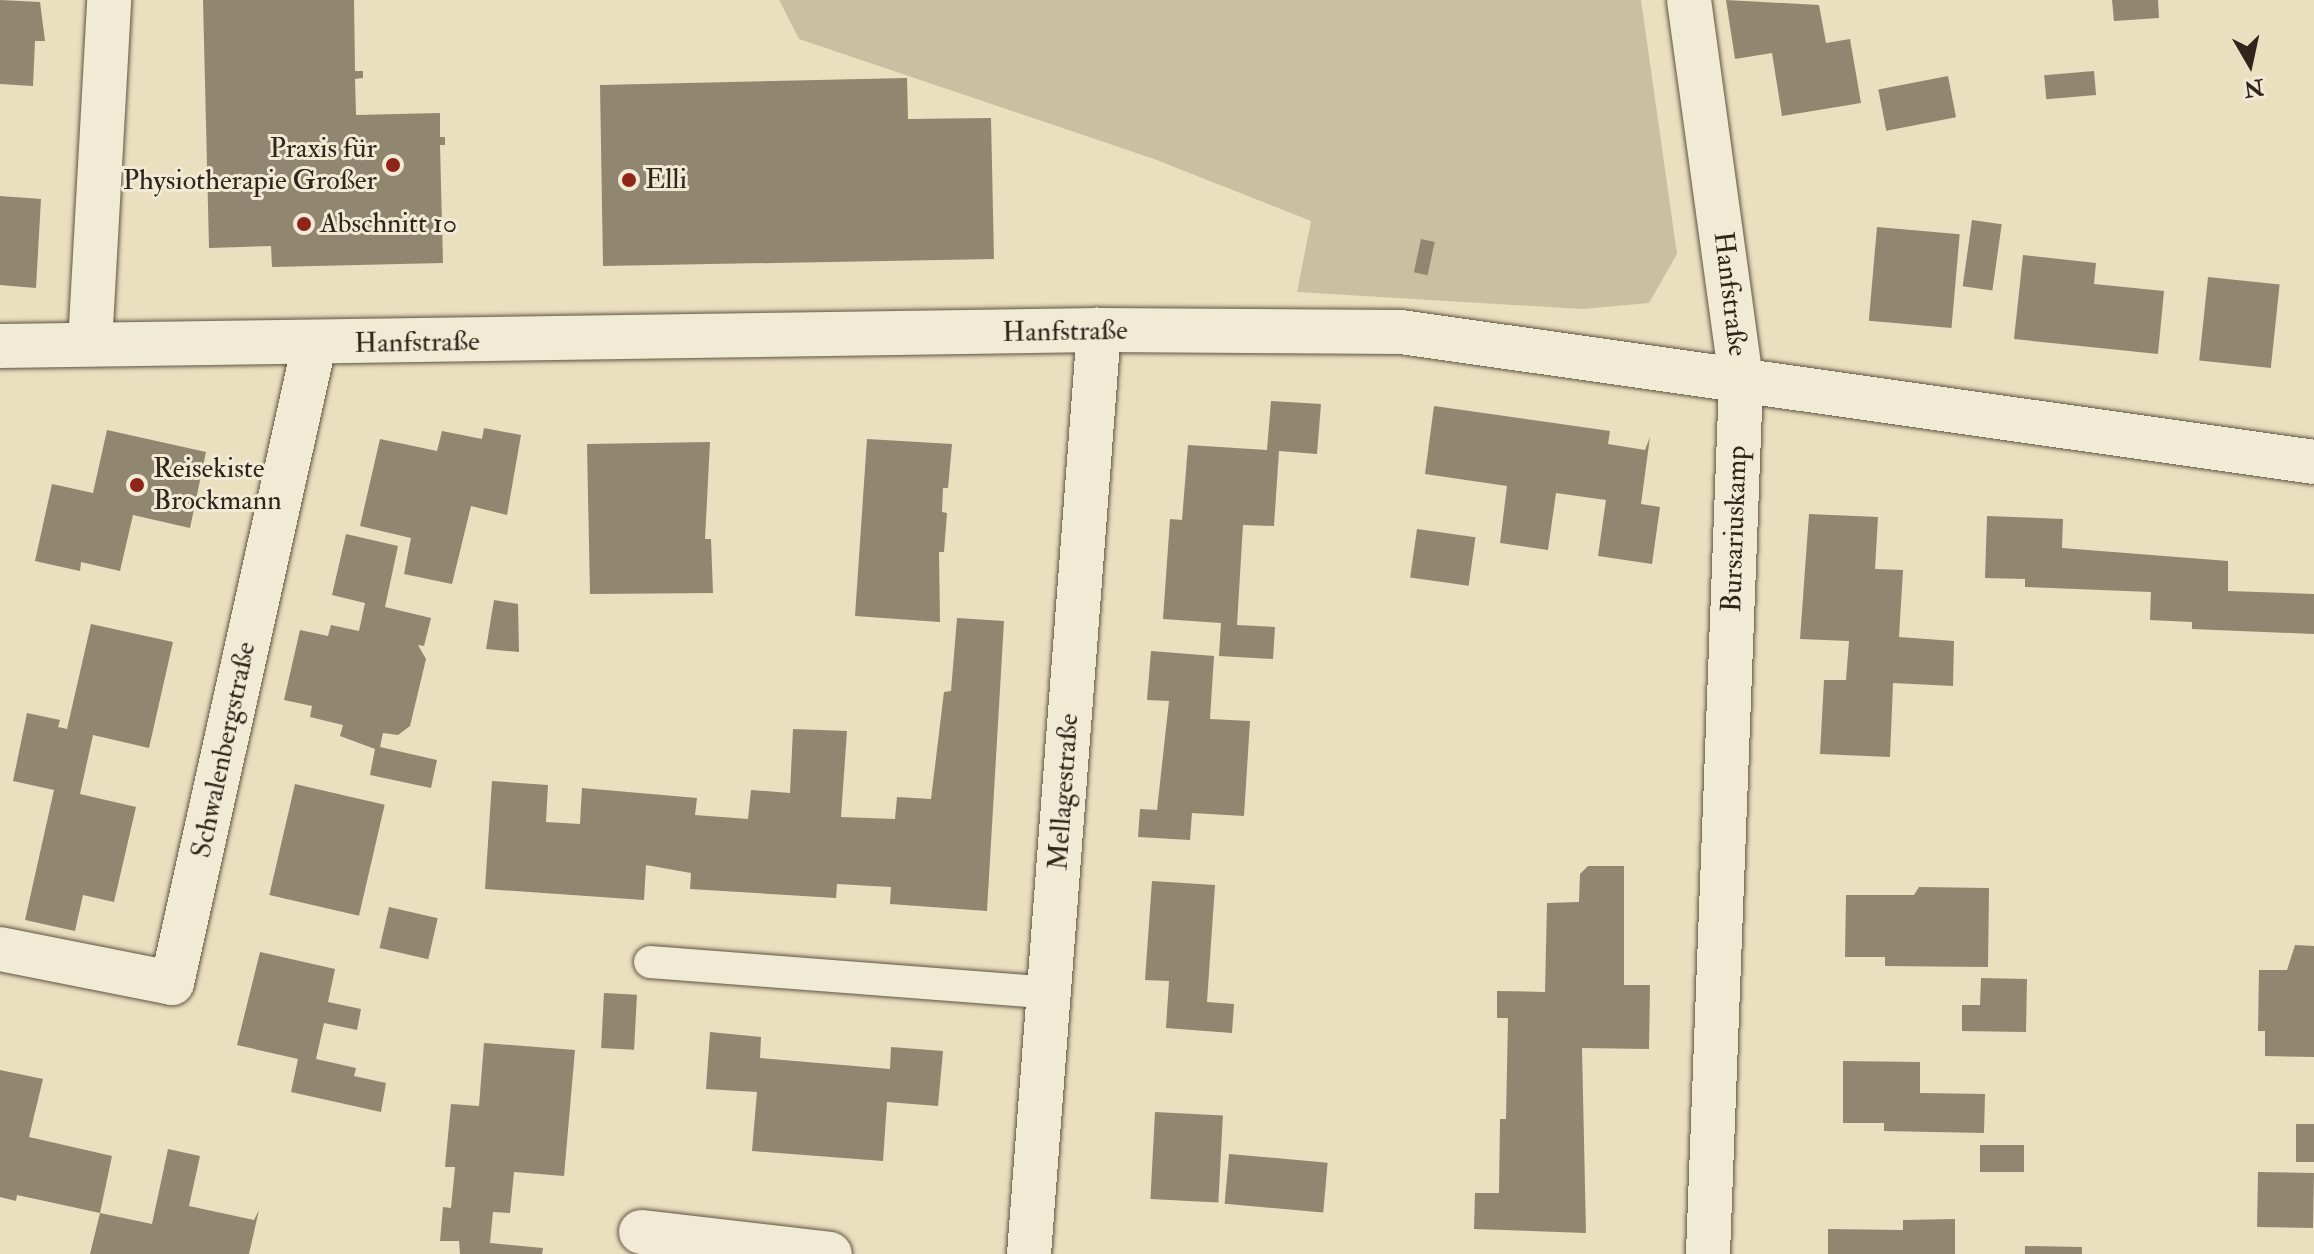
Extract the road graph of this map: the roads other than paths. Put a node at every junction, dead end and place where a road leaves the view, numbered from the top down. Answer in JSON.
{"nodes":[{"id":1,"x":109,"y":0,"type":"edge"},
{"id":2,"x":1689,"y":0,"type":"edge"},
{"id":3,"x":1099,"y":330,"type":"junction"},
{"id":4,"x":90,"y":344,"type":"junction"},
{"id":5,"x":314,"y":345,"type":"junction"},
{"id":6,"x":0,"y":346,"type":"edge"},
{"id":7,"x":1741,"y":382,"type":"junction"},
{"id":8,"x":2314,"y":462,"type":"edge"},
{"id":9,"x":0,"y":949,"type":"edge"},
{"id":10,"x":650,"y":962,"type":"dead end"},
{"id":11,"x":1049,"y":993,"type":"junction"},
{"id":12,"x":641,"y":1232,"type":"dead end"},
{"id":13,"x":830,"y":1254,"type":"edge"},
{"id":14,"x":1029,"y":1254,"type":"edge"},
{"id":15,"x":1708,"y":1254,"type":"edge"}],
"edges":[{"from":1,"to":4,"type":"street"},
{"from":2,"to":7,"type":"street","name":"Hanfstraße"},
{"from":3,"to":5,"type":"street","name":"Hanfstraße"},
{"from":3,"to":7,"type":"street","name":"Hanfstraße"},
{"from":3,"to":11,"type":"street","name":"Mellagestraße"},
{"from":4,"to":5,"type":"street","name":"Hanfstraße"},
{"from":4,"to":6,"type":"street","name":"Hanfstraße"},
{"from":5,"to":9,"type":"street","name":"Schwalenbergstraße"},
{"from":7,"to":8,"type":"street"},
{"from":7,"to":15,"type":"street","name":"Bursariuskamp"},
{"from":10,"to":11,"type":"lane"},
{"from":11,"to":14,"type":"street","name":"Mellagestraße"},
{"from":12,"to":13,"type":"street"}]}
